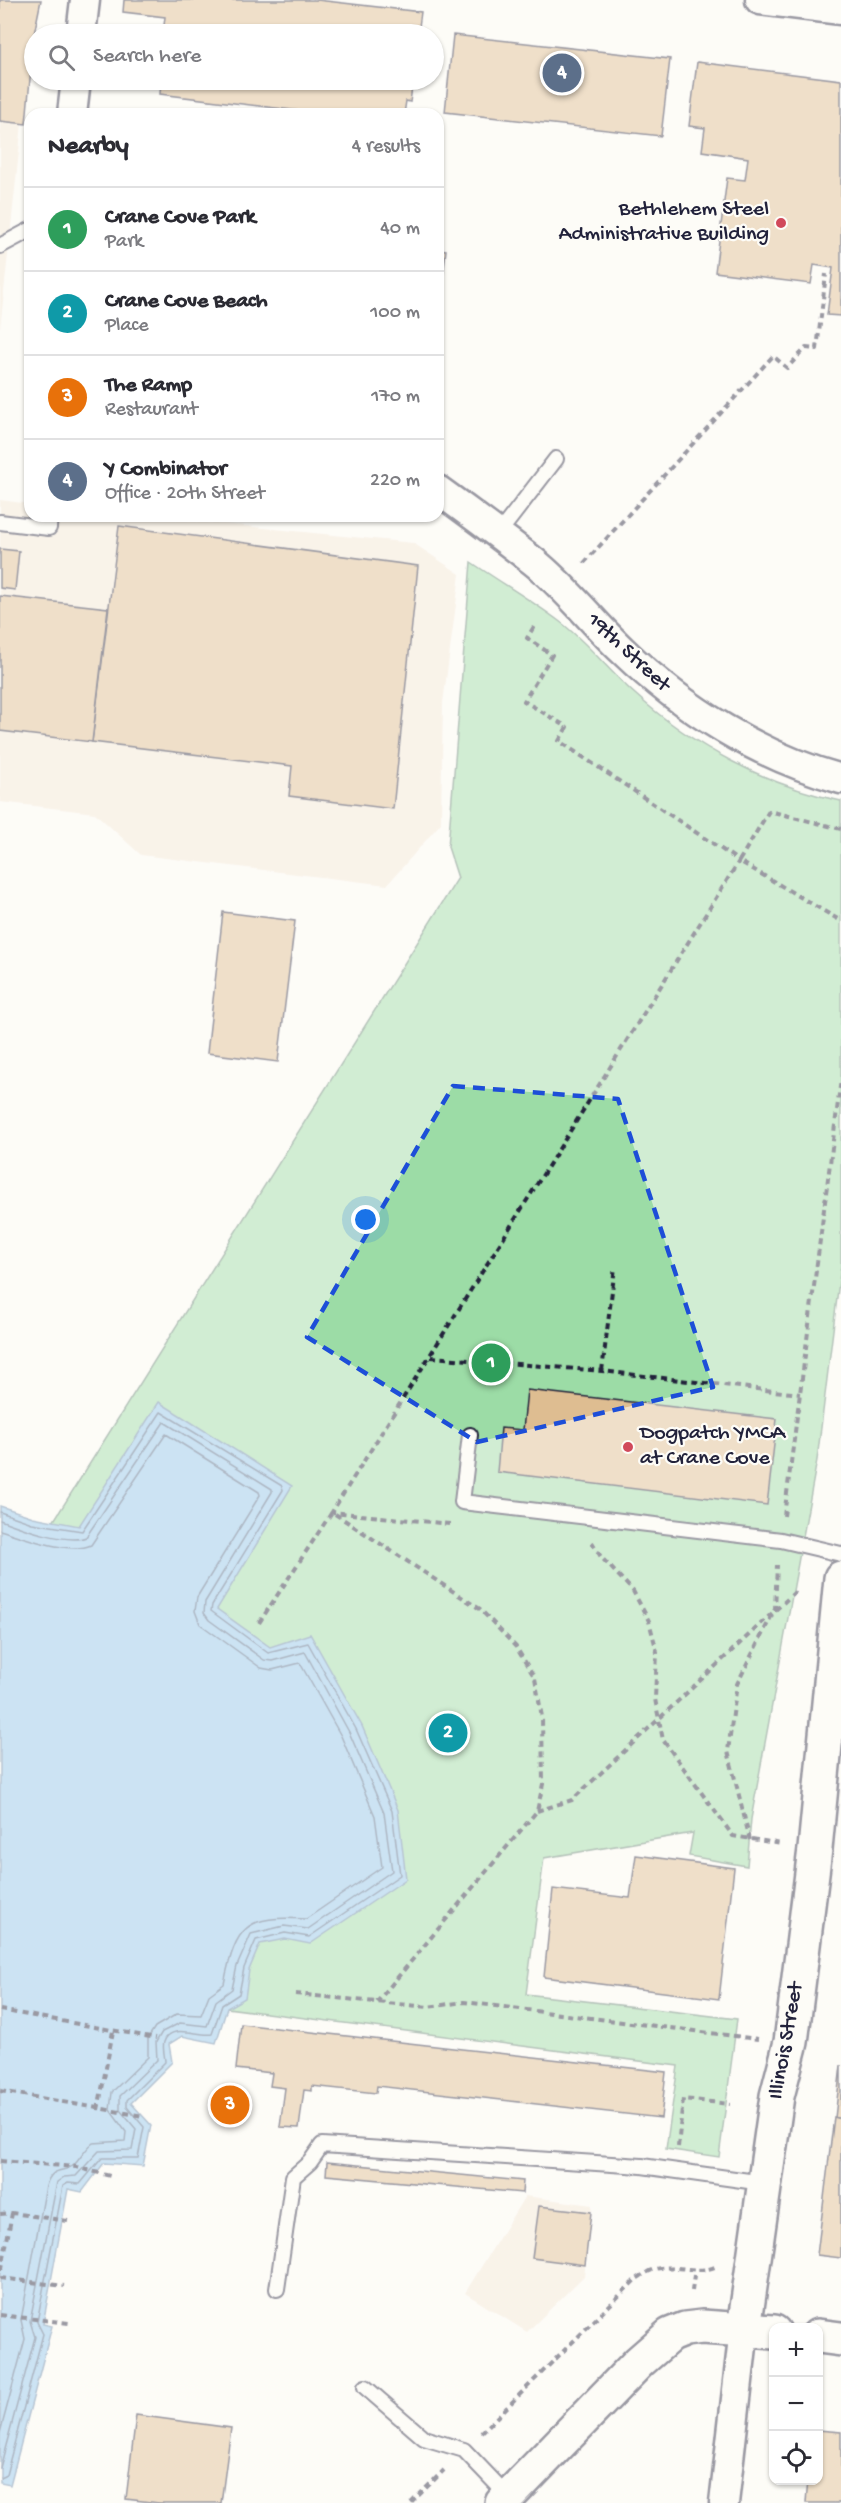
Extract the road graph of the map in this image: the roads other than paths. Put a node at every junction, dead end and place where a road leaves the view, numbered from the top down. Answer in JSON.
{"nodes":[{"id":1,"x":85,"y":0,"type":"edge"},
{"id":2,"x":760,"y":0,"type":"edge"},
{"id":3,"x":841,"y":10,"type":"edge"},
{"id":4,"x":82,"y":24,"type":"edge"},
{"id":5,"x":75,"y":90,"type":"edge"},
{"id":6,"x":73,"y":108,"type":"edge"},
{"id":7,"x":24,"y":233,"type":"edge"},
{"id":8,"x":0,"y":246,"type":"edge"},
{"id":9,"x":556,"y":459,"type":"dead end"},
{"id":10,"x":444,"y":494,"type":"edge"},
{"id":11,"x":0,"y":522,"type":"edge"},
{"id":12,"x":50,"y":522,"type":"edge"},
{"id":13,"x":499,"y":533,"type":"junction"},
{"id":14,"x":841,"y":779,"type":"edge"},
{"id":15,"x":470,"y":1435,"type":"dead end"},
{"id":16,"x":841,"y":1554,"type":"edge"},
{"id":17,"x":841,"y":1578,"type":"edge"},
{"id":18,"x":763,"y":2183,"type":"junction"},
{"id":19,"x":278,"y":2289,"type":"dead end"},
{"id":20,"x":759,"y":2330,"type":"edge"},
{"id":21,"x":823,"y":2337,"type":"edge"},
{"id":22,"x":841,"y":2339,"type":"edge"},
{"id":23,"x":365,"y":2387,"type":"dead end"},
{"id":24,"x":505,"y":2500,"type":"edge"},
{"id":25,"x":724,"y":2503,"type":"edge"}],
"edges":[{"from":1,"to":4,"type":"street"},
{"from":2,"to":3,"type":"street"},
{"from":5,"to":6,"type":"street"},
{"from":7,"to":8,"type":"lane"},
{"from":9,"to":13,"type":"lane"},
{"from":10,"to":13,"type":"street","name":"19th Street"},
{"from":11,"to":12,"type":"lane"},
{"from":13,"to":14,"type":"street","name":"19th Street"},
{"from":15,"to":16,"type":"lane"},
{"from":17,"to":18,"type":"street","name":"Illinois Street"},
{"from":18,"to":19,"type":"lane"},
{"from":18,"to":20,"type":"street","name":"Illinois Street"},
{"from":20,"to":24,"type":"street"},
{"from":20,"to":25,"type":"street","name":"Illinois Street"},
{"from":21,"to":22,"type":"street"},
{"from":23,"to":24,"type":"lane"}]}
